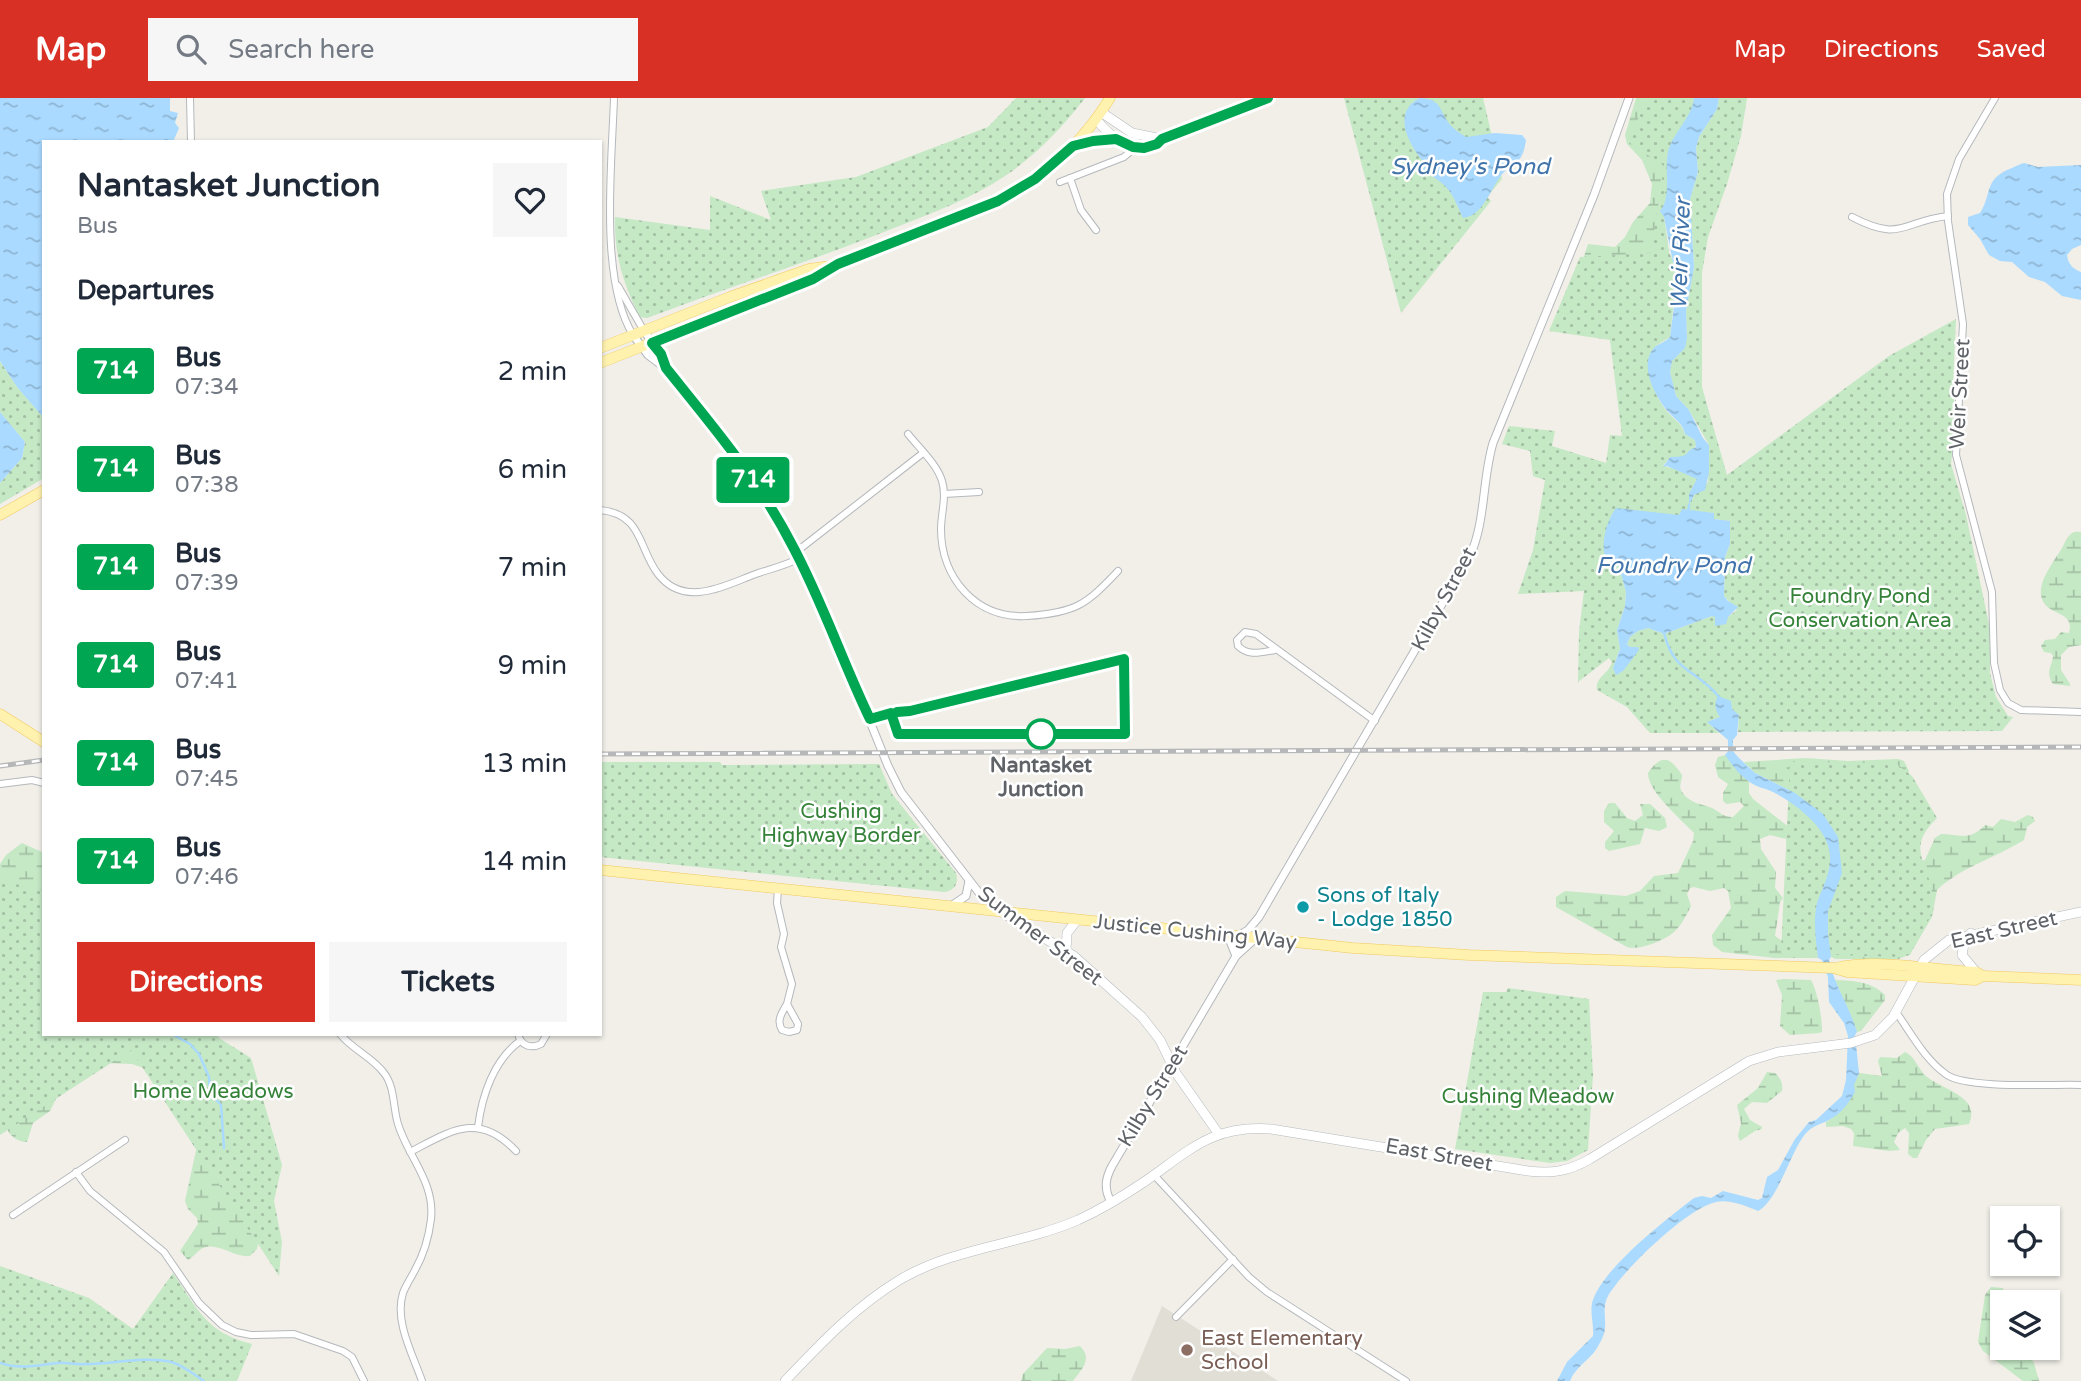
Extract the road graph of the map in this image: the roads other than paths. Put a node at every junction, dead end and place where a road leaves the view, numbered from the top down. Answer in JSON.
{"nodes":[{"id":1,"x":190,"y":98,"type":"edge"},
{"id":2,"x":614,"y":98,"type":"edge"},
{"id":3,"x":1110,"y":98,"type":"edge"},
{"id":4,"x":1268,"y":98,"type":"edge"},
{"id":5,"x":1629,"y":98,"type":"edge"},
{"id":6,"x":1995,"y":98,"type":"edge"},
{"id":7,"x":1099,"y":116,"type":"junction"},
{"id":8,"x":1136,"y":135,"type":"junction"},
{"id":9,"x":1116,"y":139,"type":"junction"},
{"id":10,"x":1162,"y":139,"type":"junction"},
{"id":11,"x":191,"y":140,"type":"edge"},
{"id":12,"x":1073,"y":146,"type":"junction"},
{"id":13,"x":1133,"y":147,"type":"junction"},
{"id":14,"x":1070,"y":178,"type":"junction"},
{"id":15,"x":1060,"y":182,"type":"dead end"},
{"id":16,"x":1948,"y":216,"type":"junction"},
{"id":17,"x":1852,"y":217,"type":"dead end"},
{"id":18,"x":1096,"y":230,"type":"dead end"},
{"id":19,"x":838,"y":264,"type":"junction"},
{"id":20,"x":617,"y":284,"type":"junction"},
{"id":21,"x":639,"y":333,"type":"junction"},
{"id":22,"x":652,"y":343,"type":"junction"},
{"id":23,"x":602,"y":347,"type":"edge"},
{"id":24,"x":641,"y":347,"type":"junction"},
{"id":25,"x":602,"y":362,"type":"edge"},
{"id":26,"x":666,"y":368,"type":"junction"},
{"id":27,"x":908,"y":434,"type":"dead end"},
{"id":28,"x":923,"y":453,"type":"junction"},
{"id":29,"x":42,"y":491,"type":"edge"},
{"id":30,"x":979,"y":492,"type":"dead end"},
{"id":31,"x":944,"y":494,"type":"junction"},
{"id":32,"x":602,"y":510,"type":"edge"},
{"id":33,"x":0,"y":515,"type":"edge"},
{"id":34,"x":798,"y":555,"type":"junction"},
{"id":35,"x":1118,"y":570,"type":"dead end"},
{"id":36,"x":1275,"y":650,"type":"junction"},
{"id":37,"x":2081,"y":712,"type":"edge"},
{"id":38,"x":0,"y":714,"type":"edge"},
{"id":39,"x":1375,"y":722,"type":"junction"},
{"id":40,"x":42,"y":741,"type":"edge"},
{"id":41,"x":42,"y":782,"type":"edge"},
{"id":42,"x":0,"y":784,"type":"edge"},
{"id":43,"x":602,"y":870,"type":"edge"},
{"id":44,"x":969,"y":880,"type":"junction"},
{"id":45,"x":778,"y":889,"type":"junction"},
{"id":46,"x":950,"y":906,"type":"junction"},
{"id":47,"x":1002,"y":912,"type":"junction"},
{"id":48,"x":2081,"y":912,"type":"edge"},
{"id":49,"x":1259,"y":917,"type":"junction"},
{"id":50,"x":1077,"y":920,"type":"junction"},
{"id":51,"x":1971,"y":933,"type":"junction"},
{"id":52,"x":1232,"y":936,"type":"junction"},
{"id":53,"x":1260,"y":939,"type":"junction"},
{"id":54,"x":1066,"y":950,"type":"junction"},
{"id":55,"x":1236,"y":956,"type":"junction"},
{"id":56,"x":1917,"y":972,"type":"junction"},
{"id":57,"x":1979,"y":974,"type":"junction"},
{"id":58,"x":2081,"y":980,"type":"edge"},
{"id":59,"x":787,"y":1004,"type":"dead end"},
{"id":60,"x":1896,"y":1012,"type":"junction"},
{"id":61,"x":342,"y":1036,"type":"edge"},
{"id":62,"x":546,"y":1036,"type":"edge"},
{"id":63,"x":519,"y":1037,"type":"edge"},
{"id":64,"x":1173,"y":1064,"type":"junction"},
{"id":65,"x":2081,"y":1085,"type":"edge"},
{"id":66,"x":478,"y":1127,"type":"junction"},
{"id":67,"x":1218,"y":1133,"type":"junction"},
{"id":68,"x":125,"y":1140,"type":"dead end"},
{"id":69,"x":516,"y":1151,"type":"dead end"},
{"id":70,"x":410,"y":1152,"type":"junction"},
{"id":71,"x":76,"y":1172,"type":"junction"},
{"id":72,"x":1154,"y":1175,"type":"junction"},
{"id":73,"x":1111,"y":1202,"type":"junction"},
{"id":74,"x":13,"y":1214,"type":"dead end"},
{"id":75,"x":1233,"y":1259,"type":"junction"},
{"id":76,"x":1177,"y":1317,"type":"dead end"},
{"id":77,"x":364,"y":1381,"type":"edge"},
{"id":78,"x":422,"y":1381,"type":"edge"},
{"id":79,"x":785,"y":1381,"type":"edge"},
{"id":80,"x":1406,"y":1381,"type":"edge"}],
"edges":[{"from":1,"to":11,"type":"street"},
{"from":2,"to":20,"type":"street"},
{"from":3,"to":7,"type":"main road"},
{"from":4,"to":10,"type":"main road"},
{"from":5,"to":39,"type":"street","name":"Kilby Street"},
{"from":6,"to":16,"type":"street","name":"Weir Street"},
{"from":7,"to":8,"type":"main road"},
{"from":7,"to":9,"type":"main road"},
{"from":7,"to":12,"type":"main road"},
{"from":8,"to":10,"type":"main road"},
{"from":8,"to":13,"type":"street"},
{"from":9,"to":12,"type":"main road"},
{"from":9,"to":13,"type":"main road"},
{"from":10,"to":13,"type":"main road"},
{"from":12,"to":19,"type":"main road"},
{"from":13,"to":14,"type":"street"},
{"from":14,"to":15,"type":"street"},
{"from":14,"to":18,"type":"street"},
{"from":16,"to":17,"type":"street"},
{"from":16,"to":37,"type":"street","name":"Weir Street"},
{"from":19,"to":21,"type":"main road"},
{"from":19,"to":22,"type":"main road"},
{"from":20,"to":21,"type":"street"},
{"from":20,"to":21,"type":"street"},
{"from":21,"to":22,"type":"street","name":"Summer Street"},
{"from":21,"to":23,"type":"main road"},
{"from":21,"to":24,"type":"street","name":"Summer Street"},
{"from":22,"to":24,"type":"main road"},
{"from":22,"to":26,"type":"street","name":"Summer Street"},
{"from":24,"to":25,"type":"main road"},
{"from":24,"to":26,"type":"street","name":"Summer Street"},
{"from":26,"to":34,"type":"street","name":"Summer Street"},
{"from":27,"to":28,"type":"street"},
{"from":28,"to":31,"type":"street"},
{"from":28,"to":34,"type":"street"},
{"from":29,"to":33,"type":"main road"},
{"from":30,"to":31,"type":"street"},
{"from":31,"to":35,"type":"street"},
{"from":32,"to":34,"type":"street"},
{"from":34,"to":44,"type":"street","name":"Summer Street"},
{"from":36,"to":36,"type":"street"},
{"from":36,"to":39,"type":"street"},
{"from":38,"to":40,"type":"main road"},
{"from":39,"to":49,"type":"street","name":"Kilby Street"},
{"from":41,"to":42,"type":"street"},
{"from":43,"to":45,"type":"main road","name":"Justice Cushing Way"},
{"from":44,"to":46,"type":"street"},
{"from":44,"to":47,"type":"street","name":"Summer Street"},
{"from":45,"to":46,"type":"main road","name":"Justice Cushing Way"},
{"from":45,"to":59,"type":"street"},
{"from":46,"to":47,"type":"main road","name":"Justice Cushing Way"},
{"from":47,"to":50,"type":"main road","name":"Justice Cushing Way"},
{"from":47,"to":54,"type":"main road","name":"Summer Street"},
{"from":48,"to":51,"type":"main road","name":"East Street"},
{"from":49,"to":52,"type":"street","name":"Kilby Street"},
{"from":49,"to":53,"type":"street"},
{"from":50,"to":52,"type":"main road","name":"Justice Cushing Way"},
{"from":50,"to":54,"type":"main road"},
{"from":51,"to":56,"type":"main road","name":"East Street"},
{"from":51,"to":57,"type":"main road"},
{"from":52,"to":53,"type":"main road","name":"Justice Cushing Way"},
{"from":52,"to":55,"type":"street"},
{"from":53,"to":55,"type":"street","name":"Kilby Street"},
{"from":53,"to":56,"type":"main road","name":"Justice Cushing Way"},
{"from":54,"to":64,"type":"main road","name":"Summer Street"},
{"from":55,"to":64,"type":"street","name":"Kilby Street"},
{"from":56,"to":57,"type":"main road","name":"Justice Cushing Way"},
{"from":56,"to":60,"type":"main road","name":"East Street"},
{"from":57,"to":58,"type":"main road","name":"Justice Cushing Way"},
{"from":60,"to":65,"type":"street"},
{"from":60,"to":67,"type":"main road","name":"East Street"},
{"from":61,"to":70,"type":"street"},
{"from":62,"to":63,"type":"street"},
{"from":63,"to":66,"type":"street"},
{"from":64,"to":67,"type":"main road","name":"Summer Street"},
{"from":64,"to":73,"type":"street","name":"Kilby Street"},
{"from":66,"to":69,"type":"street"},
{"from":66,"to":70,"type":"street"},
{"from":67,"to":72,"type":"main road","name":"East Street"},
{"from":68,"to":71,"type":"street"},
{"from":70,"to":78,"type":"street"},
{"from":71,"to":74,"type":"street"},
{"from":71,"to":77,"type":"street"},
{"from":72,"to":73,"type":"main road","name":"East Street"},
{"from":72,"to":75,"type":"street"},
{"from":73,"to":79,"type":"main road","name":"East Street"},
{"from":75,"to":76,"type":"street"},
{"from":75,"to":80,"type":"street"}]}
